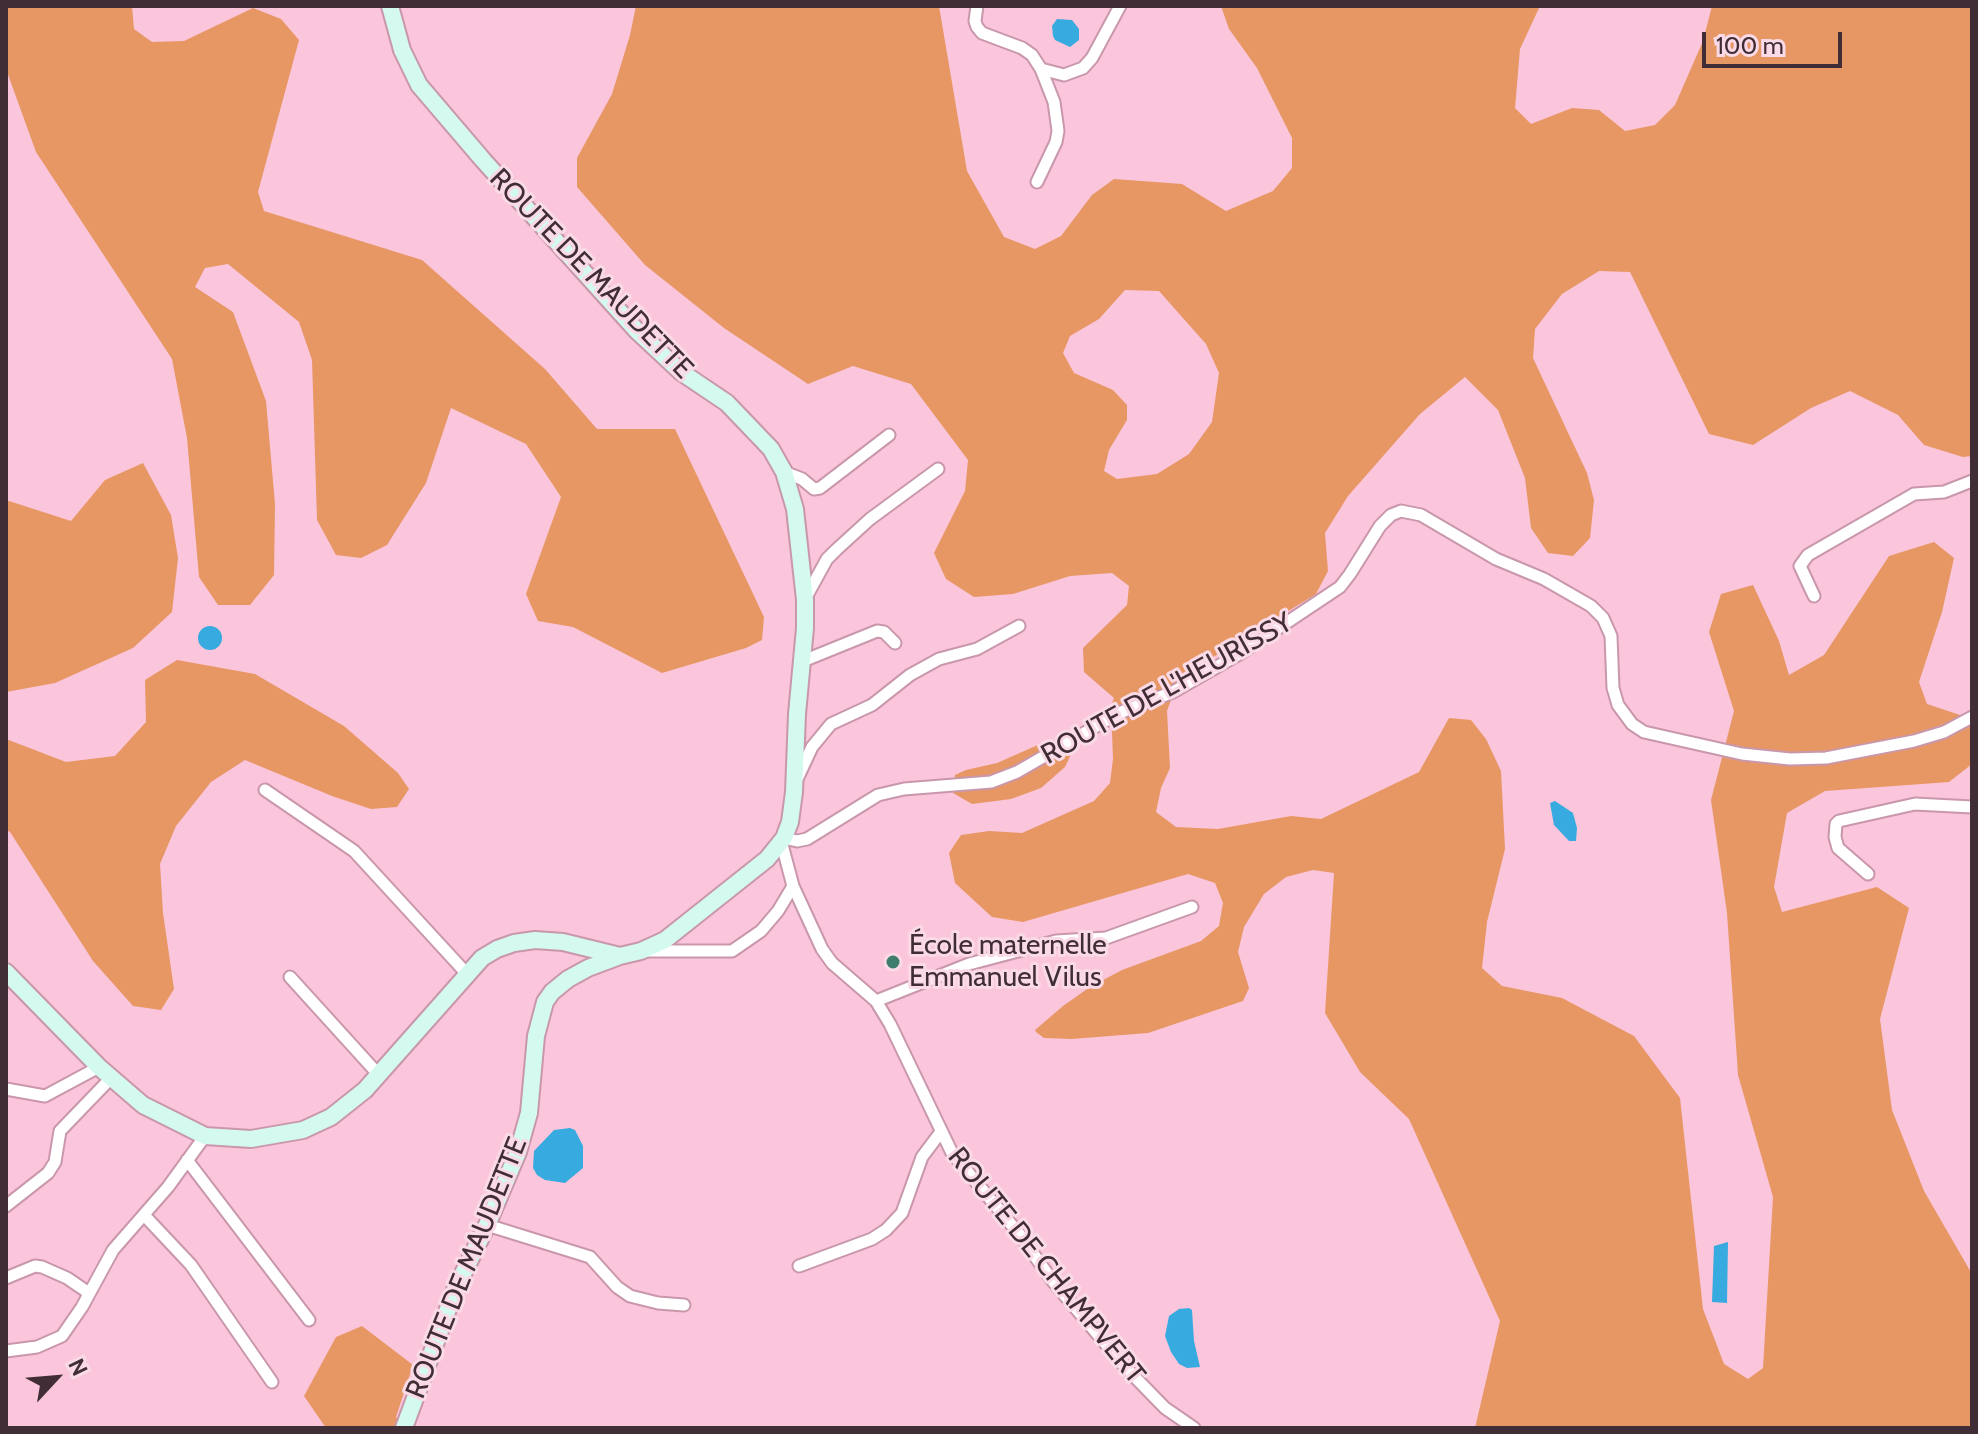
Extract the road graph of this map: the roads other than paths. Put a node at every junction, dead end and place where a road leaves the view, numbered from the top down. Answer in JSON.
{"nodes":[{"id":1,"x":390,"y":6,"type":"edge"},
{"id":2,"x":977,"y":6,"type":"edge"},
{"id":3,"x":1120,"y":6,"type":"edge"},
{"id":4,"x":1041,"y":69,"type":"junction"},
{"id":5,"x":1037,"y":182,"type":"dead end"},
{"id":6,"x":889,"y":435,"type":"dead end"},
{"id":7,"x":938,"y":469,"type":"dead end"},
{"id":8,"x":784,"y":472,"type":"junction"},
{"id":9,"x":1972,"y":481,"type":"edge"},
{"id":10,"x":1814,"y":596,"type":"dead end"},
{"id":11,"x":805,"y":600,"type":"junction"},
{"id":12,"x":1019,"y":626,"type":"dead end"},
{"id":13,"x":895,"y":643,"type":"dead end"},
{"id":14,"x":803,"y":661,"type":"junction"},
{"id":15,"x":1972,"y":717,"type":"edge"},
{"id":16,"x":794,"y":785,"type":"junction"},
{"id":17,"x":265,"y":790,"type":"dead end"},
{"id":18,"x":1972,"y":807,"type":"edge"},
{"id":19,"x":783,"y":840,"type":"junction"},
{"id":20,"x":1868,"y":874,"type":"dead end"},
{"id":21,"x":793,"y":886,"type":"junction"},
{"id":22,"x":1192,"y":907,"type":"dead end"},
{"id":23,"x":641,"y":951,"type":"junction"},
{"id":24,"x":620,"y":956,"type":"junction"},
{"id":25,"x":6,"y":972,"type":"edge"},
{"id":26,"x":467,"y":974,"type":"junction"},
{"id":27,"x":290,"y":977,"type":"dead end"},
{"id":28,"x":876,"y":1001,"type":"junction"},
{"id":29,"x":105,"y":1073,"type":"junction"},
{"id":30,"x":378,"y":1074,"type":"junction"},
{"id":31,"x":6,"y":1089,"type":"edge"},
{"id":32,"x":940,"y":1133,"type":"junction"},
{"id":33,"x":205,"y":1136,"type":"junction"},
{"id":34,"x":187,"y":1160,"type":"junction"},
{"id":35,"x":6,"y":1206,"type":"edge"},
{"id":36,"x":144,"y":1215,"type":"junction"},
{"id":37,"x":487,"y":1225,"type":"junction"},
{"id":38,"x":799,"y":1266,"type":"dead end"},
{"id":39,"x":6,"y":1278,"type":"edge"},
{"id":40,"x":89,"y":1293,"type":"junction"},
{"id":41,"x":684,"y":1305,"type":"dead end"},
{"id":42,"x":309,"y":1320,"type":"dead end"},
{"id":43,"x":6,"y":1351,"type":"edge"},
{"id":44,"x":272,"y":1382,"type":"dead end"},
{"id":45,"x":404,"y":1428,"type":"edge"},
{"id":46,"x":1194,"y":1428,"type":"edge"}],
"edges":[{"from":1,"to":8,"type":"street","name":"ROUTE DE MAUDETTE"},
{"from":2,"to":4,"type":"street"},
{"from":3,"to":4,"type":"street"},
{"from":4,"to":5,"type":"street"},
{"from":6,"to":8,"type":"street"},
{"from":7,"to":11,"type":"street"},
{"from":8,"to":11,"type":"street","name":"ROUTE DE MAUDETTE"},
{"from":9,"to":10,"type":"street"},
{"from":11,"to":14,"type":"street","name":"ROUTE DE MAUDETTE"},
{"from":12,"to":16,"type":"street"},
{"from":13,"to":14,"type":"street"},
{"from":14,"to":16,"type":"street","name":"ROUTE DE MAUDETTE"},
{"from":15,"to":19,"type":"street","name":"ROUTE DE L'HEURISSY"},
{"from":16,"to":19,"type":"street","name":"ROUTE DE MAUDETTE"},
{"from":17,"to":26,"type":"street"},
{"from":18,"to":20,"type":"street"},
{"from":19,"to":21,"type":"street","name":"ROUTE DE CHAMPVERT"},
{"from":19,"to":23,"type":"street","name":"ROUTE DE MAUDETTE"},
{"from":21,"to":23,"type":"street"},
{"from":21,"to":28,"type":"street","name":"ROUTE DE CHAMPVERT"},
{"from":22,"to":28,"type":"street"},
{"from":23,"to":24,"type":"street","name":"ROUTE DE MAUDETTE"},
{"from":24,"to":26,"type":"street"},
{"from":24,"to":37,"type":"street","name":"ROUTE DE MAUDETTE"},
{"from":25,"to":29,"type":"street"},
{"from":26,"to":30,"type":"street"},
{"from":27,"to":30,"type":"street"},
{"from":28,"to":32,"type":"street","name":"ROUTE DE CHAMPVERT"},
{"from":29,"to":31,"type":"street"},
{"from":29,"to":33,"type":"street"},
{"from":29,"to":35,"type":"street"},
{"from":30,"to":33,"type":"street"},
{"from":32,"to":38,"type":"street"},
{"from":32,"to":46,"type":"street","name":"ROUTE DE CHAMPVERT"},
{"from":33,"to":34,"type":"street"},
{"from":34,"to":36,"type":"street"},
{"from":34,"to":42,"type":"street"},
{"from":36,"to":40,"type":"street"},
{"from":36,"to":44,"type":"street"},
{"from":37,"to":41,"type":"street"},
{"from":37,"to":45,"type":"street","name":"ROUTE DE MAUDETTE"},
{"from":39,"to":40,"type":"street"},
{"from":40,"to":43,"type":"street"}]}
